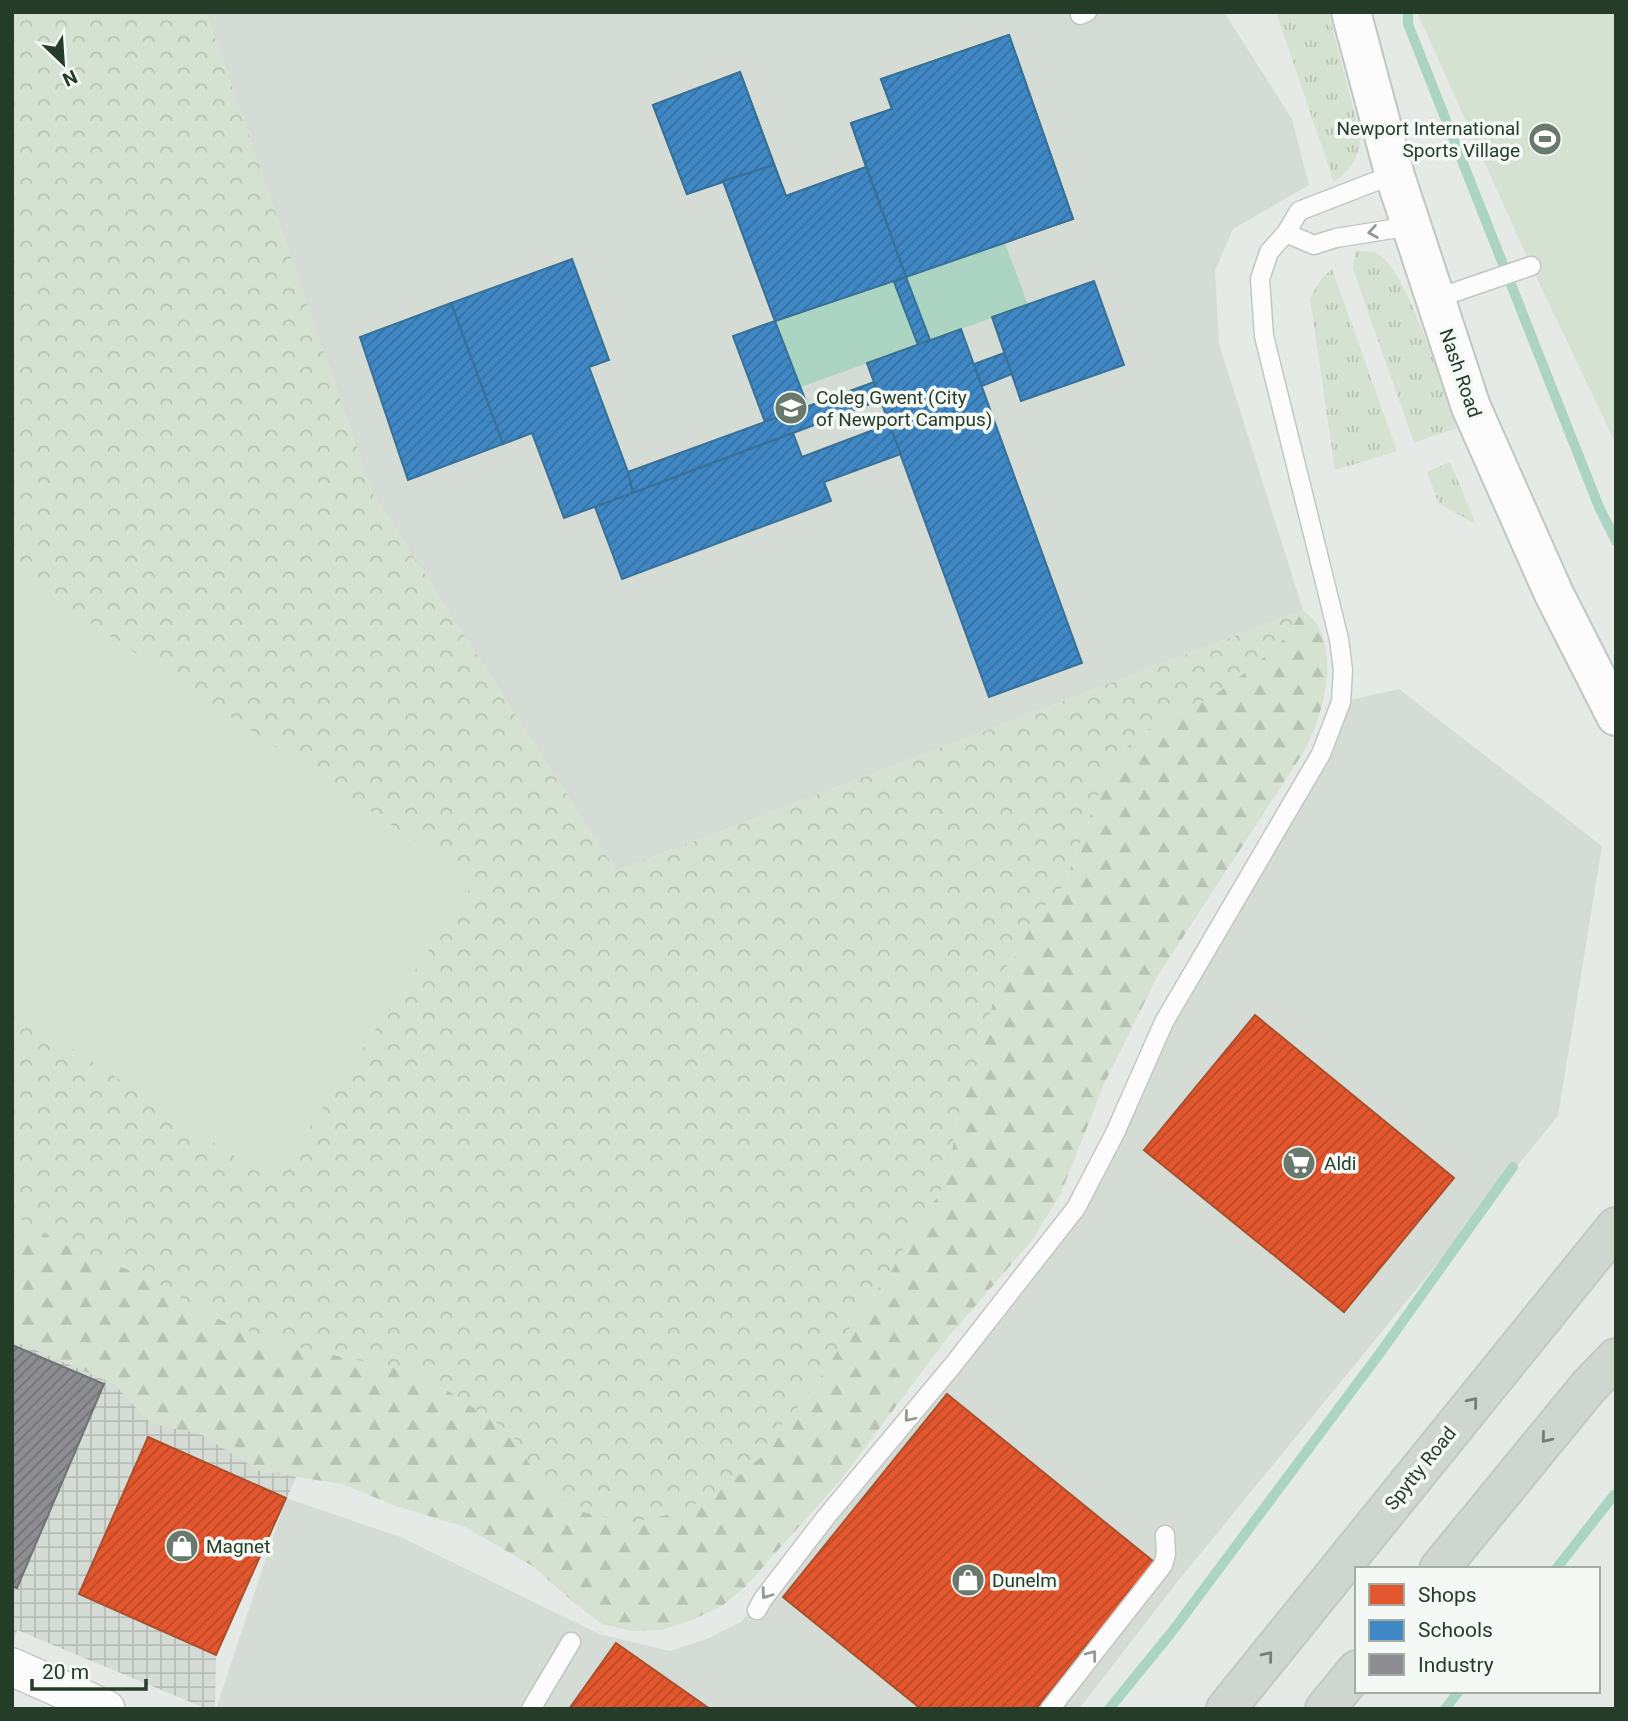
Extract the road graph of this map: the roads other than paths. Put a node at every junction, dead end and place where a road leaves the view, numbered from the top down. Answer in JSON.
{"nodes":[{"id":1,"x":1351,"y":12,"type":"edge"},
{"id":2,"x":1395,"y":176,"type":"junction"},
{"id":3,"x":1411,"y":226,"type":"junction"},
{"id":4,"x":1286,"y":233,"type":"junction"},
{"id":5,"x":1531,"y":267,"type":"dead end"},
{"id":6,"x":1435,"y":299,"type":"junction"},
{"id":7,"x":1616,"y":716,"type":"edge"},
{"id":8,"x":1616,"y":1227,"type":"edge"},
{"id":9,"x":1616,"y":1358,"type":"edge"},
{"id":10,"x":1166,"y":1535,"type":"dead end"},
{"id":11,"x":1441,"y":1567,"type":"edge"},
{"id":12,"x":757,"y":1610,"type":"dead end"},
{"id":13,"x":571,"y":1642,"type":"dead end"},
{"id":14,"x":12,"y":1667,"type":"edge"},
{"id":15,"x":1355,"y":1672,"type":"edge"},
{"id":16,"x":106,"y":1709,"type":"edge"},
{"id":17,"x":531,"y":1709,"type":"edge"},
{"id":18,"x":1050,"y":1709,"type":"edge"},
{"id":19,"x":1226,"y":1709,"type":"edge"},
{"id":20,"x":1325,"y":1709,"type":"edge"}],
"edges":[{"from":1,"to":2,"type":"street","name":"Nash Road"},
{"from":2,"to":3,"type":"street","name":"Nash Road"},
{"from":2,"to":4,"type":"lane"},
{"from":3,"to":4,"type":"lane","one_way":true},
{"from":3,"to":6,"type":"street","name":"Nash Road"},
{"from":4,"to":12,"type":"lane","one_way":true},
{"from":5,"to":6,"type":"lane"},
{"from":6,"to":7,"type":"street","name":"Nash Road"},
{"from":19,"to":8,"type":"main road","name":"Spytty Road","one_way":true},
{"from":9,"to":11,"type":"main road","one_way":true},
{"from":18,"to":10,"type":"lane","one_way":true},
{"from":13,"to":17,"type":"lane"},
{"from":14,"to":16,"type":"street"},
{"from":15,"to":20,"type":"main road"}]}
